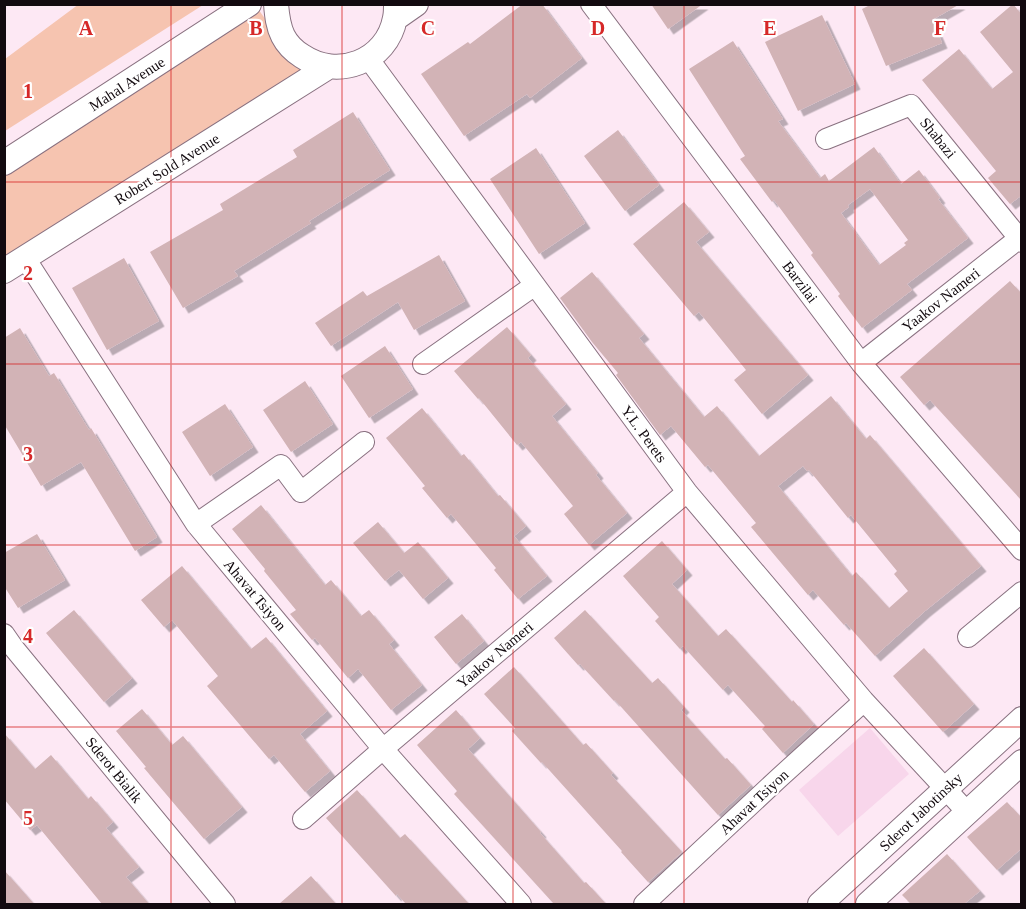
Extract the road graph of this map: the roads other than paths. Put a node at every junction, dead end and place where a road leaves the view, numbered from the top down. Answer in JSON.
{"nodes":[{"id":1,"x":249,"y":4,"type":"edge"},
{"id":2,"x":276,"y":4,"type":"edge"},
{"id":3,"x":416,"y":4,"type":"edge"},
{"id":4,"x":591,"y":4,"type":"edge"},
{"id":5,"x":396,"y":11,"type":"edge"},
{"id":6,"x":368,"y":58,"type":"junction"},
{"id":7,"x":328,"y":67,"type":"junction"},
{"id":8,"x":826,"y":139,"type":"dead end"},
{"id":9,"x":4,"y":163,"type":"edge"},
{"id":10,"x":1020,"y":239,"type":"edge"},
{"id":11,"x":25,"y":258,"type":"junction"},
{"id":12,"x":4,"y":271,"type":"edge"},
{"id":13,"x":535,"y":285,"type":"junction"},
{"id":14,"x":861,"y":363,"type":"junction"},
{"id":15,"x":423,"y":364,"type":"dead end"},
{"id":16,"x":364,"y":442,"type":"dead end"},
{"id":17,"x":687,"y":492,"type":"junction"},
{"id":18,"x":196,"y":524,"type":"junction"},
{"id":19,"x":1022,"y":550,"type":"edge"},
{"id":20,"x":1022,"y":592,"type":"edge"},
{"id":21,"x":968,"y":637,"type":"dead end"},
{"id":22,"x":9,"y":640,"type":"edge"},
{"id":23,"x":864,"y":701,"type":"junction"},
{"id":24,"x":1022,"y":719,"type":"edge"},
{"id":25,"x":383,"y":748,"type":"junction"},
{"id":26,"x":1022,"y":762,"type":"edge"},
{"id":27,"x":946,"y":789,"type":"junction"},
{"id":28,"x":968,"y":812,"type":"junction"},
{"id":29,"x":303,"y":819,"type":"dead end"},
{"id":30,"x":512,"y":902,"type":"edge"},
{"id":31,"x":224,"y":904,"type":"edge"},
{"id":32,"x":644,"y":904,"type":"edge"},
{"id":33,"x":820,"y":904,"type":"edge"},
{"id":34,"x":868,"y":904,"type":"edge"}],
"edges":[{"from":1,"to":9,"type":"street","name":"Mahal Avenue"},
{"from":2,"to":7,"type":"street"},
{"from":3,"to":5,"type":"street"},
{"from":4,"to":14,"type":"street","name":"Barzilai"},
{"from":5,"to":6,"type":"street"},
{"from":6,"to":7,"type":"street"},
{"from":6,"to":13,"type":"street","name":"Y.L. Perets"},
{"from":7,"to":11,"type":"street","name":"Robert Sold Avenue"},
{"from":8,"to":10,"type":"street","name":"Shabazi"},
{"from":10,"to":14,"type":"street","name":"Yaakov Nameri"},
{"from":11,"to":12,"type":"street","name":"Robert Sold Avenue"},
{"from":11,"to":18,"type":"street","name":"Ahavat Tsiyon"},
{"from":13,"to":15,"type":"street"},
{"from":13,"to":17,"type":"street","name":"Y.L. Perets"},
{"from":14,"to":19,"type":"street","name":"Barzilai"},
{"from":16,"to":18,"type":"street"},
{"from":17,"to":23,"type":"street","name":"Y.L. Perets"},
{"from":17,"to":25,"type":"street","name":"Yaakov Nameri"},
{"from":18,"to":25,"type":"street","name":"Ahavat Tsiyon"},
{"from":20,"to":21,"type":"street"},
{"from":22,"to":31,"type":"street","name":"Sderot Bialik"},
{"from":23,"to":27,"type":"street","name":"Y.L. Perets"},
{"from":23,"to":32,"type":"street","name":"Ahavat Tsiyon"},
{"from":24,"to":27,"type":"street","name":"Sderot Jabotinsky"},
{"from":25,"to":29,"type":"street","name":"Yaakov Nameri"},
{"from":25,"to":30,"type":"street","name":"Ahavat Tsiyon"},
{"from":26,"to":28,"type":"street"},
{"from":27,"to":28,"type":"street","name":"Y.L. Perets"},
{"from":27,"to":33,"type":"street","name":"Sderot Jabotinsky"},
{"from":28,"to":34,"type":"street"}]}
